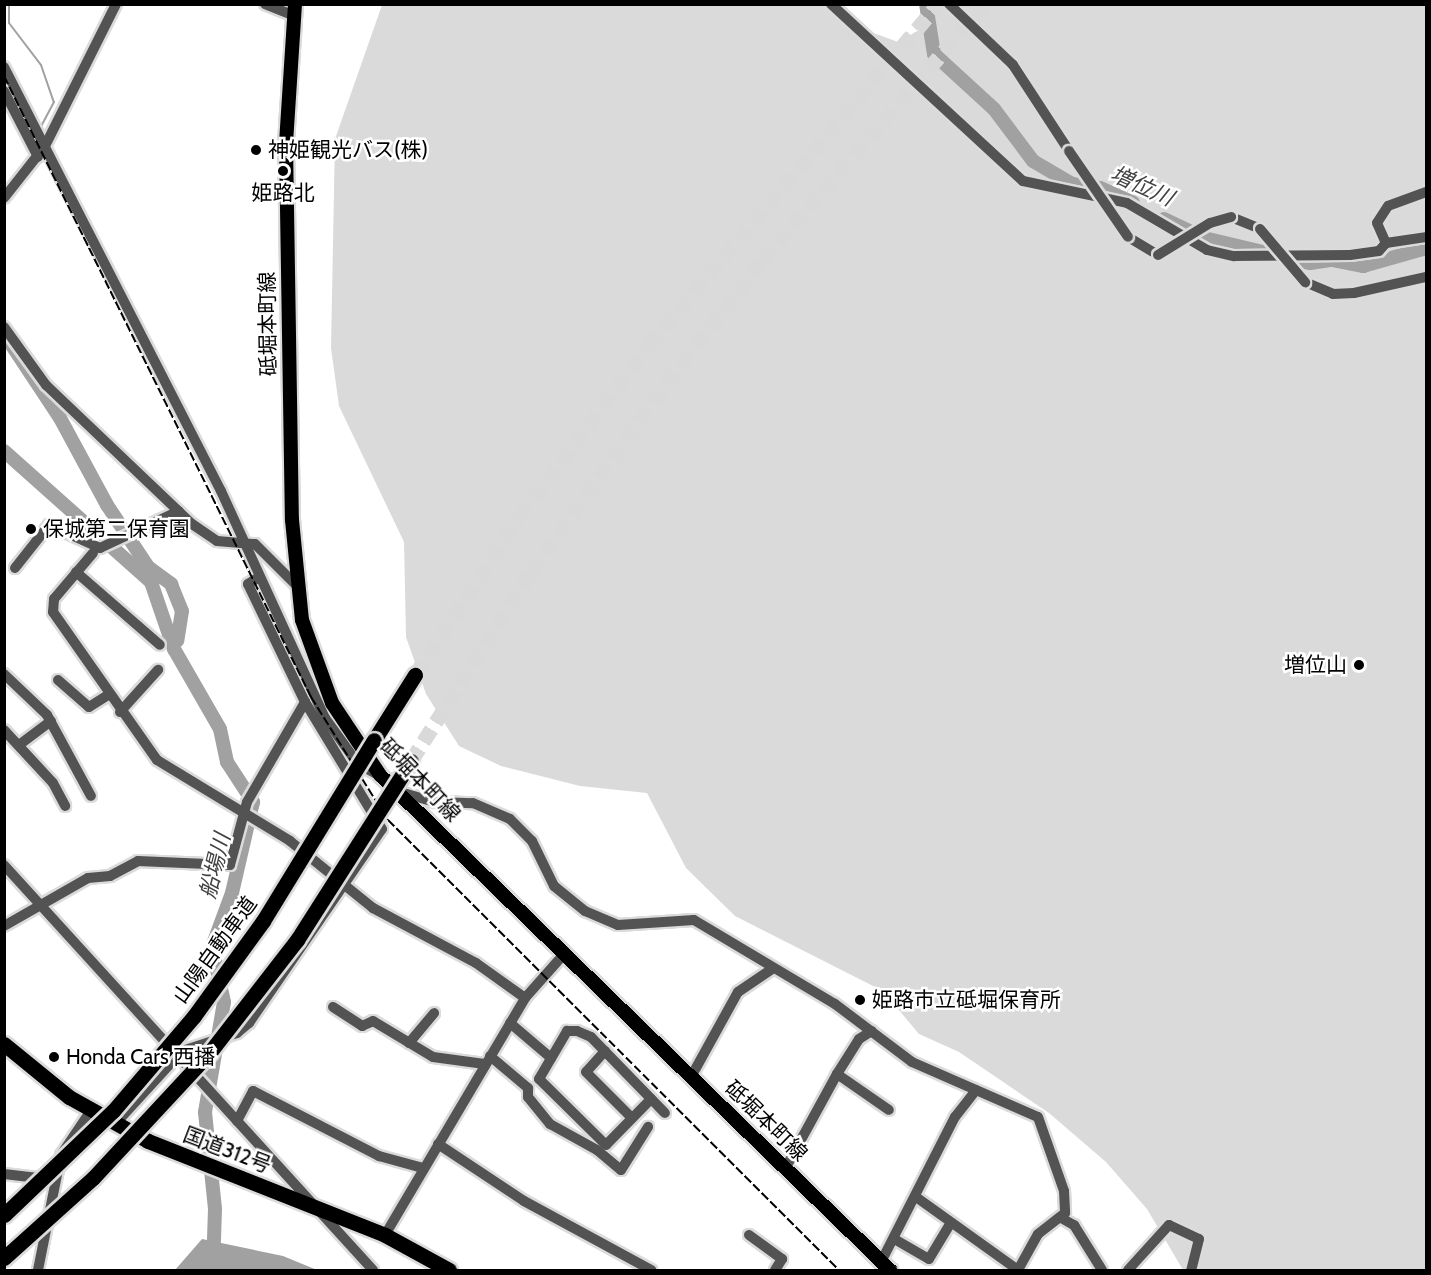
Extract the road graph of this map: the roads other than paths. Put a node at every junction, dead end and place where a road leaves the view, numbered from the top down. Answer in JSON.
{"nodes":[{"id":1,"x":117,"y":4,"type":"edge"},
{"id":2,"x":265,"y":4,"type":"edge"},
{"id":3,"x":831,"y":4,"type":"edge"},
{"id":4,"x":949,"y":4,"type":"edge"},
{"id":5,"x":295,"y":10,"type":"edge"},
{"id":6,"x":4,"y":67,"type":"edge"},
{"id":7,"x":4,"y":91,"type":"edge"},
{"id":8,"x":45,"y":146,"type":"junction"},
{"id":9,"x":38,"y":157,"type":"junction"},
{"id":10,"x":1426,"y":192,"type":"edge"},
{"id":11,"x":4,"y":198,"type":"edge"},
{"id":12,"x":1426,"y":237,"type":"edge"},
{"id":13,"x":1386,"y":243,"type":"junction"},
{"id":14,"x":1426,"y":277,"type":"edge"},
{"id":15,"x":4,"y":327,"type":"edge"},
{"id":16,"x":179,"y":511,"type":"junction"},
{"id":17,"x":244,"y":545,"type":"junction"},
{"id":18,"x":96,"y":551,"type":"junction"},
{"id":19,"x":15,"y":568,"type":"dead end"},
{"id":20,"x":76,"y":572,"type":"junction"},
{"id":21,"x":259,"y":577,"type":"junction"},
{"id":22,"x":295,"y":584,"type":"junction"},
{"id":23,"x":160,"y":645,"type":"dead end"},
{"id":24,"x":158,"y":670,"type":"dead end"},
{"id":25,"x":4,"y":674,"type":"edge"},
{"id":26,"x":415,"y":675,"type":"tunnel mouth"},
{"id":27,"x":58,"y":680,"type":"dead end"},
{"id":28,"x":108,"y":695,"type":"junction"},
{"id":29,"x":305,"y":702,"type":"junction"},
{"id":30,"x":120,"y":712,"type":"junction"},
{"id":31,"x":51,"y":721,"type":"junction"},
{"id":32,"x":4,"y":730,"type":"edge"},
{"id":33,"x":19,"y":745,"type":"junction"},
{"id":34,"x":411,"y":761,"type":"tunnel mouth"},
{"id":35,"x":380,"y":775,"type":"junction"},
{"id":36,"x":400,"y":792,"type":"junction"},
{"id":37,"x":91,"y":796,"type":"dead end"},
{"id":38,"x":65,"y":806,"type":"dead end"},
{"id":39,"x":243,"y":815,"type":"junction"},
{"id":40,"x":4,"y":864,"type":"edge"},
{"id":41,"x":346,"y":885,"type":"junction"},
{"id":42,"x":41,"y":905,"type":"junction"},
{"id":43,"x":4,"y":926,"type":"edge"},
{"id":44,"x":564,"y":954,"type":"junction"},
{"id":45,"x":772,"y":969,"type":"junction"},
{"id":46,"x":525,"y":998,"type":"junction"},
{"id":47,"x":333,"y":1008,"type":"dead end"},
{"id":48,"x":434,"y":1013,"type":"dead end"},
{"id":49,"x":510,"y":1023,"type":"junction"},
{"id":50,"x":872,"y":1031,"type":"junction"},
{"id":51,"x":409,"y":1043,"type":"junction"},
{"id":52,"x":4,"y":1044,"type":"edge"},
{"id":53,"x":605,"y":1051,"type":"junction"},
{"id":54,"x":178,"y":1055,"type":"junction"},
{"id":55,"x":551,"y":1058,"type":"junction"},
{"id":56,"x":487,"y":1060,"type":"junction"},
{"id":57,"x":837,"y":1074,"type":"junction"},
{"id":58,"x":691,"y":1077,"type":"junction"},
{"id":59,"x":976,"y":1090,"type":"junction"},
{"id":60,"x":651,"y":1099,"type":"junction"},
{"id":61,"x":889,"y":1110,"type":"dead end"},
{"id":62,"x":90,"y":1112,"type":"junction"},
{"id":63,"x":665,"y":1113,"type":"dead end"},
{"id":64,"x":632,"y":1118,"type":"junction"},
{"id":65,"x":237,"y":1121,"type":"junction"},
{"id":66,"x":115,"y":1124,"type":"junction"},
{"id":67,"x":648,"y":1127,"type":"dead end"},
{"id":68,"x":438,"y":1144,"type":"junction"},
{"id":69,"x":423,"y":1168,"type":"junction"},
{"id":70,"x":785,"y":1169,"type":"junction"},
{"id":71,"x":4,"y":1174,"type":"edge"},
{"id":72,"x":53,"y":1182,"type":"junction"},
{"id":73,"x":916,"y":1197,"type":"junction"},
{"id":74,"x":320,"y":1208,"type":"junction"},
{"id":75,"x":4,"y":1215,"type":"edge"},
{"id":76,"x":1063,"y":1219,"type":"junction"},
{"id":77,"x":950,"y":1224,"type":"junction"},
{"id":78,"x":385,"y":1235,"type":"junction"},
{"id":79,"x":748,"y":1235,"type":"dead end"},
{"id":80,"x":896,"y":1240,"type":"junction"},
{"id":81,"x":4,"y":1258,"type":"edge"},
{"id":82,"x":886,"y":1266,"type":"edge"},
{"id":83,"x":38,"y":1270,"type":"edge"},
{"id":84,"x":373,"y":1270,"type":"edge"},
{"id":85,"x":449,"y":1270,"type":"edge"},
{"id":86,"x":651,"y":1270,"type":"edge"},
{"id":87,"x":775,"y":1270,"type":"edge"},
{"id":88,"x":1018,"y":1270,"type":"edge"},
{"id":89,"x":1102,"y":1270,"type":"edge"},
{"id":90,"x":1128,"y":1270,"type":"edge"},
{"id":91,"x":1191,"y":1270,"type":"edge"}],
"edges":[{"from":1,"to":8,"type":"street"},
{"from":2,"to":5,"type":"street"},
{"from":3,"to":13,"type":"street"},
{"from":4,"to":14,"type":"street","bridge":true},
{"from":5,"to":22,"type":"main road","name":"砥堀本町線"},
{"from":6,"to":8,"type":"street"},
{"from":7,"to":9,"type":"street"},
{"from":8,"to":9,"type":"street"},
{"from":8,"to":17,"type":"street"},
{"from":9,"to":11,"type":"street"},
{"from":10,"to":13,"type":"street"},
{"from":12,"to":13,"type":"street"},
{"from":15,"to":16,"type":"street"},
{"from":16,"to":17,"type":"street"},
{"from":16,"to":18,"type":"street"},
{"from":17,"to":21,"type":"street"},
{"from":17,"to":22,"type":"street"},
{"from":18,"to":19,"type":"street"},
{"from":18,"to":20,"type":"street"},
{"from":20,"to":23,"type":"street"},
{"from":20,"to":28,"type":"street"},
{"from":21,"to":29,"type":"street"},
{"from":21,"to":35,"type":"street"},
{"from":22,"to":35,"type":"main road","name":"砥堀本町線"},
{"from":24,"to":30,"type":"street"},
{"from":25,"to":31,"type":"street"},
{"from":26,"to":75,"type":"highway","name":"山陽自動車道","bridge":true},
{"from":27,"to":28,"type":"street"},
{"from":28,"to":30,"type":"street"},
{"from":29,"to":39,"type":"street"},
{"from":29,"to":41,"type":"street"},
{"from":30,"to":39,"type":"street"},
{"from":31,"to":33,"type":"street"},
{"from":31,"to":37,"type":"street"},
{"from":32,"to":33,"type":"street"},
{"from":33,"to":38,"type":"street"},
{"from":34,"to":81,"type":"highway","bridge":true},
{"from":35,"to":36,"type":"main road","name":"砥堀本町線"},
{"from":36,"to":44,"type":"main road","name":"砥堀本町線"},
{"from":36,"to":45,"type":"street"},
{"from":39,"to":41,"type":"street"},
{"from":39,"to":42,"type":"street"},
{"from":40,"to":42,"type":"street"},
{"from":41,"to":46,"type":"street"},
{"from":41,"to":54,"type":"street","bridge":true},
{"from":42,"to":43,"type":"street"},
{"from":42,"to":54,"type":"street"},
{"from":44,"to":46,"type":"street"},
{"from":44,"to":58,"type":"main road","name":"砥堀本町線"},
{"from":45,"to":50,"type":"street"},
{"from":45,"to":58,"type":"street"},
{"from":46,"to":49,"type":"street"},
{"from":47,"to":51,"type":"street"},
{"from":48,"to":51,"type":"street"},
{"from":49,"to":55,"type":"street"},
{"from":49,"to":56,"type":"street"},
{"from":50,"to":57,"type":"street"},
{"from":50,"to":59,"type":"street"},
{"from":51,"to":56,"type":"street"},
{"from":52,"to":62,"type":"highway","name":"国道312号"},
{"from":53,"to":55,"type":"street"},
{"from":53,"to":60,"type":"street"},
{"from":53,"to":64,"type":"street"},
{"from":54,"to":65,"type":"street"},
{"from":54,"to":66,"type":"street"},
{"from":55,"to":64,"type":"street"},
{"from":56,"to":67,"type":"street"},
{"from":56,"to":68,"type":"street"},
{"from":57,"to":61,"type":"street"},
{"from":57,"to":70,"type":"street"},
{"from":58,"to":70,"type":"main road","name":"砥堀本町線"},
{"from":59,"to":73,"type":"street"},
{"from":59,"to":76,"type":"street"},
{"from":60,"to":63,"type":"street"},
{"from":60,"to":64,"type":"street"},
{"from":62,"to":66,"type":"highway","name":"国道312号"},
{"from":62,"to":72,"type":"street"},
{"from":65,"to":69,"type":"street"},
{"from":65,"to":74,"type":"street"},
{"from":66,"to":74,"type":"highway","name":"国道312号"},
{"from":68,"to":69,"type":"street"},
{"from":68,"to":86,"type":"street"},
{"from":69,"to":78,"type":"street"},
{"from":70,"to":82,"type":"main road","name":"砥堀本町線"},
{"from":71,"to":72,"type":"street"},
{"from":72,"to":83,"type":"street"},
{"from":73,"to":77,"type":"street"},
{"from":73,"to":80,"type":"street"},
{"from":74,"to":78,"type":"highway","name":"国道312号"},
{"from":74,"to":84,"type":"street"},
{"from":76,"to":88,"type":"street"},
{"from":76,"to":89,"type":"street"},
{"from":77,"to":80,"type":"street"},
{"from":77,"to":88,"type":"street"},
{"from":78,"to":85,"type":"highway","name":"国道312号"},
{"from":79,"to":87,"type":"street"},
{"from":80,"to":82,"type":"street"},
{"from":90,"to":91,"type":"street"}]}
